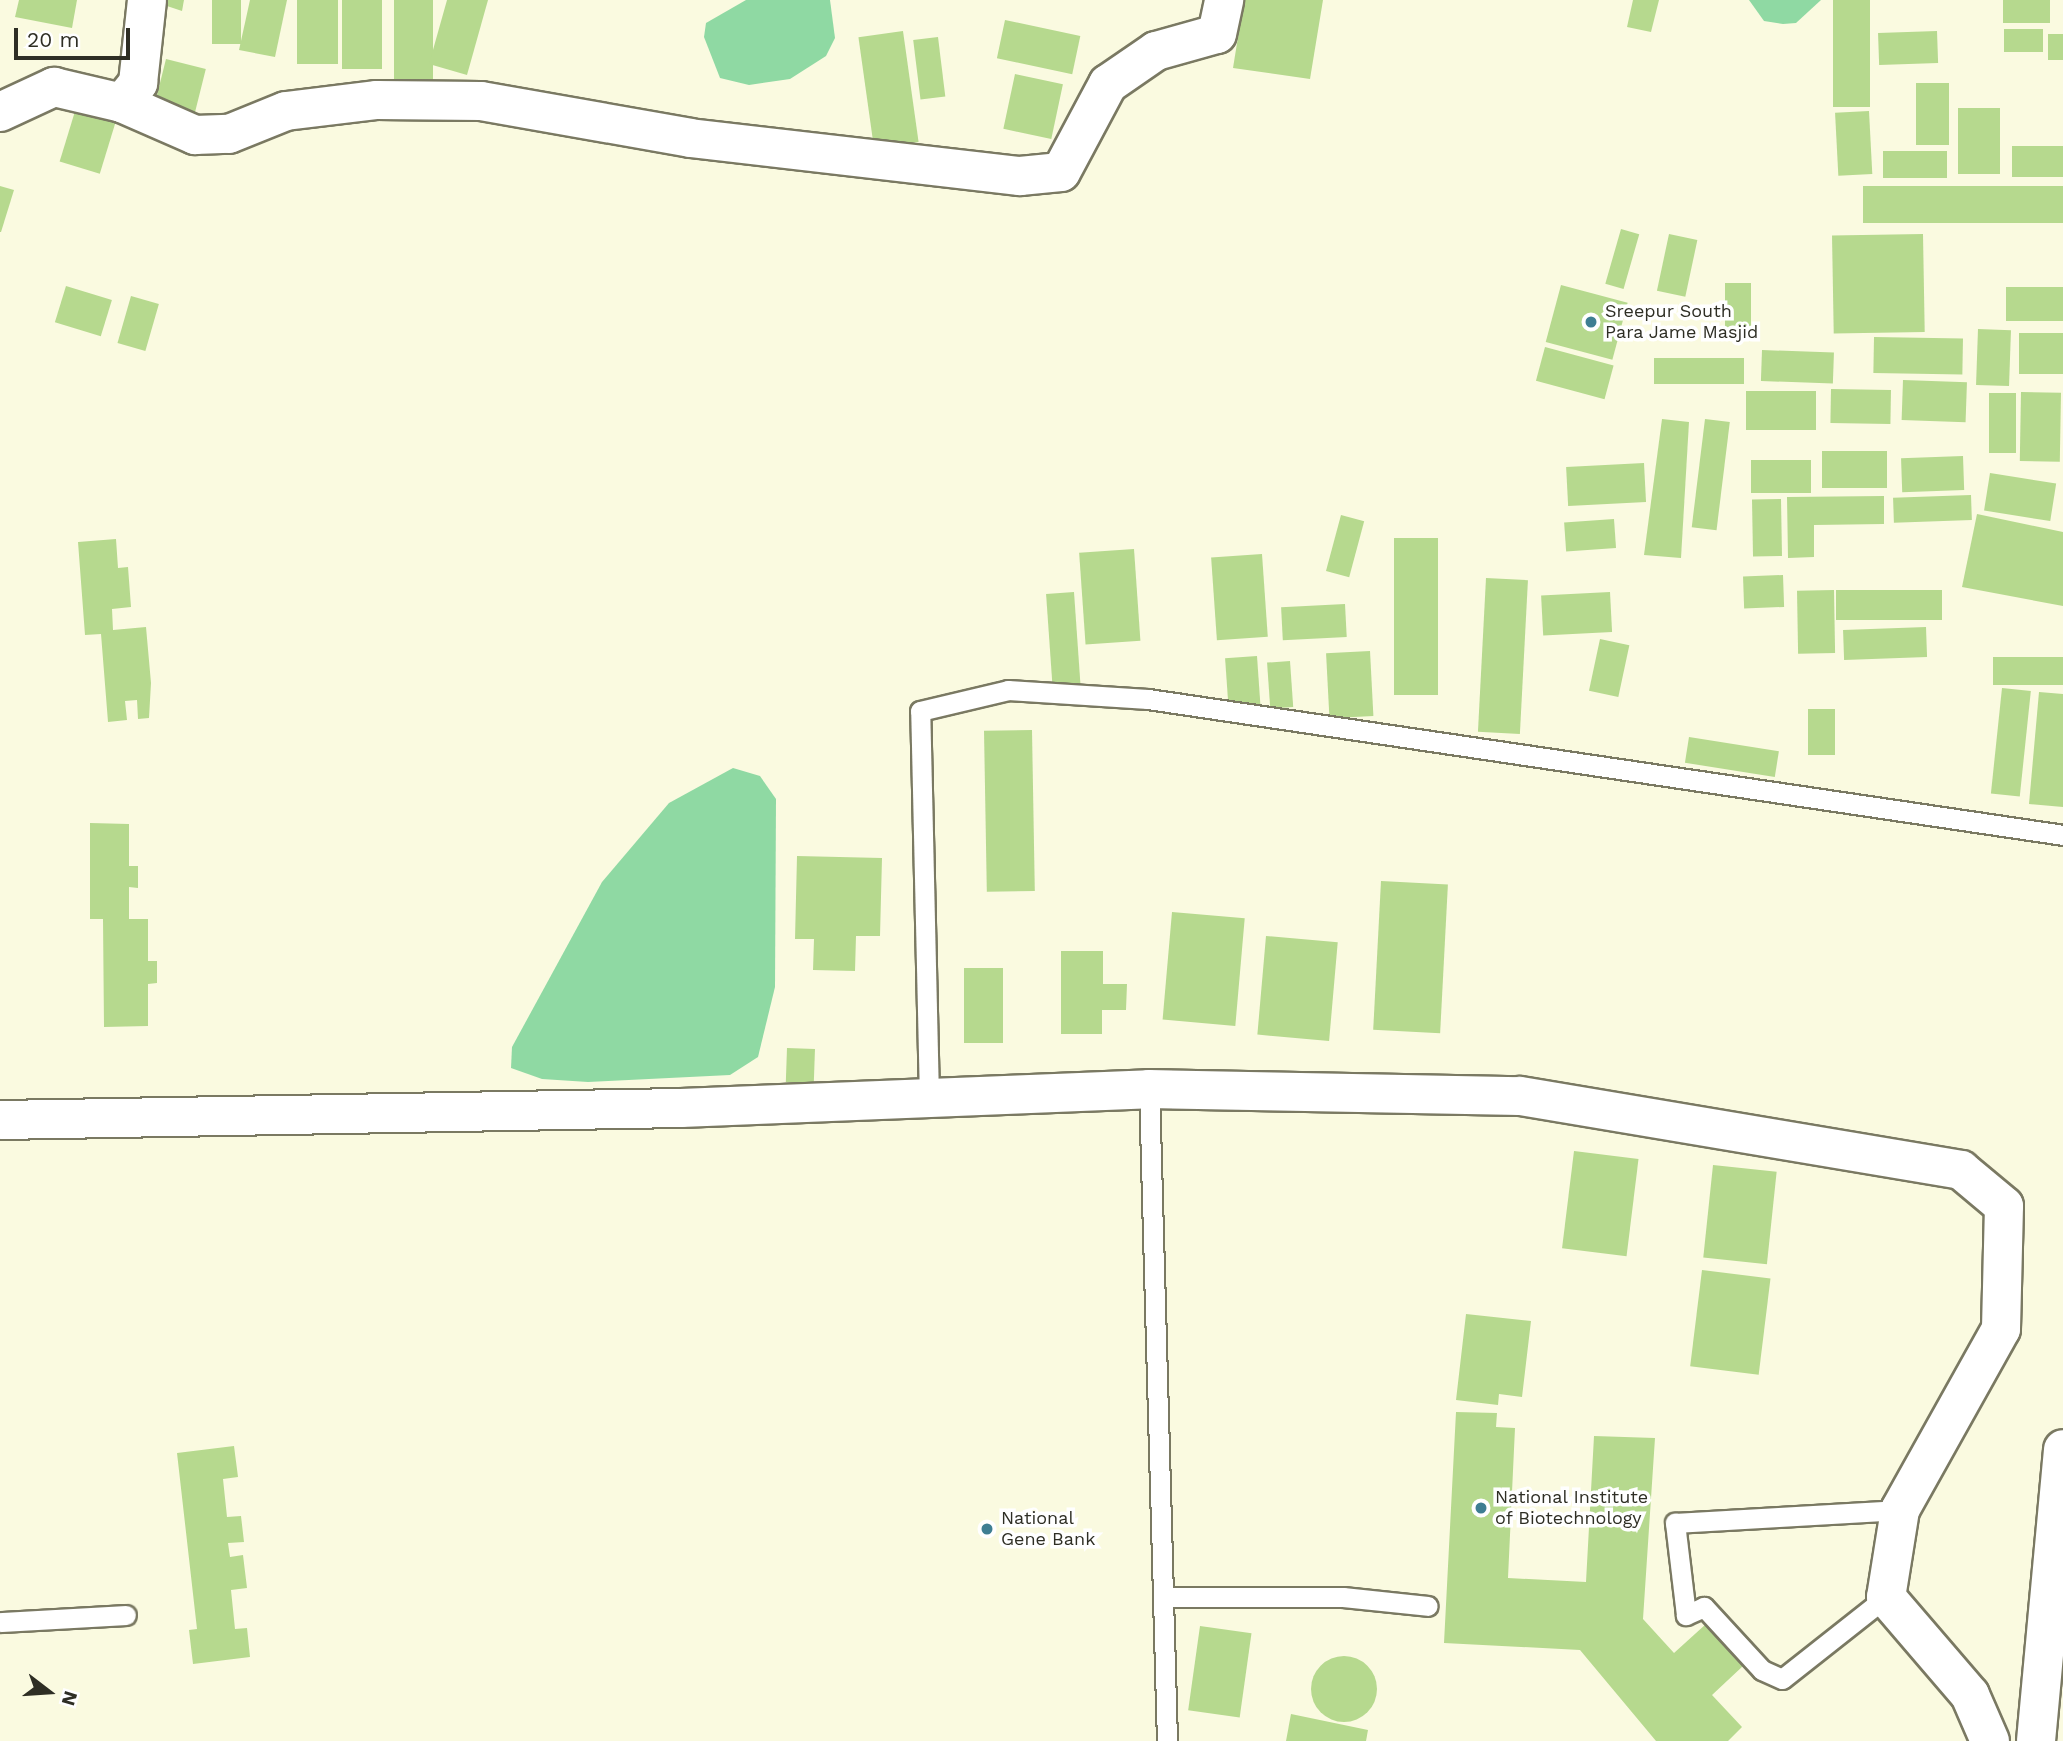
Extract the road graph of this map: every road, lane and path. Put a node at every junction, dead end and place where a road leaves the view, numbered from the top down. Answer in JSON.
{"nodes":[{"id":1,"x":147,"y":0,"type":"edge"},
{"id":2,"x":1224,"y":0,"type":"edge"},
{"id":3,"x":122,"y":103,"type":"junction"},
{"id":4,"x":0,"y":112,"type":"edge"},
{"id":5,"x":2063,"y":835,"type":"edge"},
{"id":6,"x":1149,"y":1089,"type":"junction"},
{"id":7,"x":929,"y":1097,"type":"junction"},
{"id":8,"x":0,"y":1120,"type":"edge"},
{"id":9,"x":2063,"y":1449,"type":"edge"},
{"id":10,"x":1900,"y":1510,"type":"junction"},
{"id":11,"x":1163,"y":1597,"type":"junction"},
{"id":12,"x":1886,"y":1597,"type":"junction"},
{"id":13,"x":1428,"y":1606,"type":"dead end"},
{"id":14,"x":126,"y":1615,"type":"dead end"},
{"id":15,"x":0,"y":1622,"type":"edge"},
{"id":16,"x":1167,"y":1741,"type":"edge"},
{"id":17,"x":1990,"y":1741,"type":"edge"},
{"id":18,"x":2036,"y":1741,"type":"edge"}],
"edges":[{"from":1,"to":3,"type":"street"},
{"from":2,"to":3,"type":"street"},
{"from":3,"to":4,"type":"street"},
{"from":5,"to":7,"type":"lane"},
{"from":6,"to":7,"type":"street"},
{"from":6,"to":10,"type":"street"},
{"from":6,"to":11,"type":"lane"},
{"from":7,"to":8,"type":"street"},
{"from":9,"to":18,"type":"street"},
{"from":10,"to":12,"type":"street"},
{"from":10,"to":12,"type":"lane"},
{"from":11,"to":13,"type":"lane"},
{"from":11,"to":16,"type":"lane"},
{"from":12,"to":17,"type":"street"},
{"from":14,"to":15,"type":"lane"}]}
